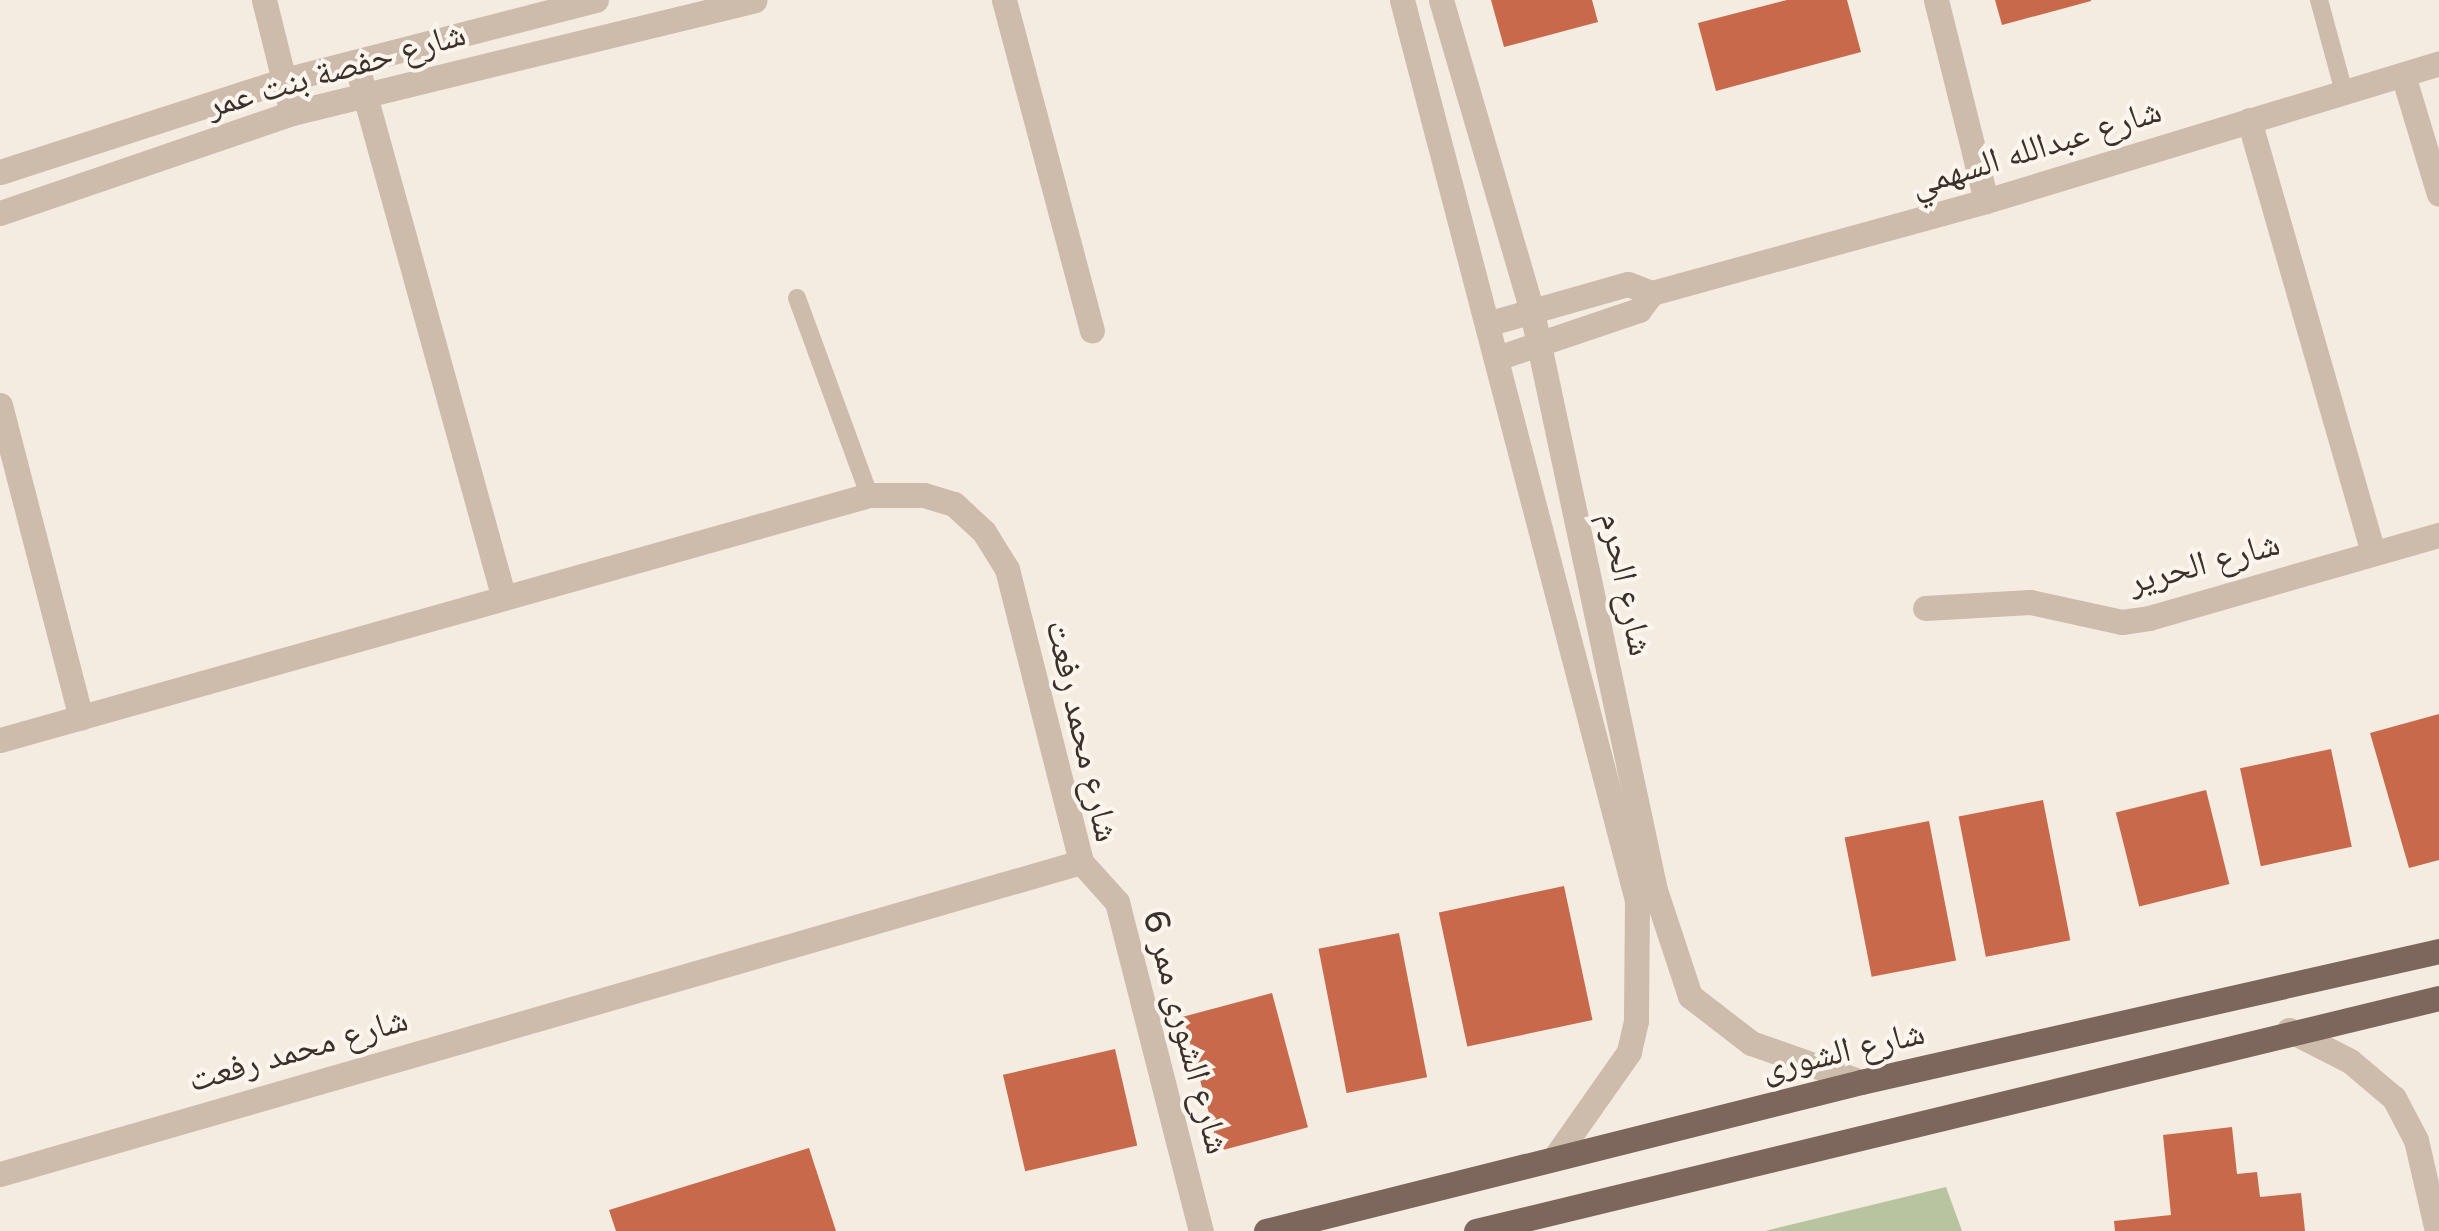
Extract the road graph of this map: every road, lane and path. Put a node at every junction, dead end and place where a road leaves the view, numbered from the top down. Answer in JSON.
{"nodes":[{"id":1,"x":264,"y":0,"type":"edge"},
{"id":2,"x":596,"y":0,"type":"edge"},
{"id":3,"x":754,"y":0,"type":"edge"},
{"id":4,"x":1004,"y":0,"type":"edge"},
{"id":5,"x":1402,"y":0,"type":"edge"},
{"id":6,"x":1442,"y":0,"type":"edge"},
{"id":7,"x":1936,"y":0,"type":"edge"},
{"id":8,"x":2319,"y":0,"type":"edge"},
{"id":9,"x":356,"y":63,"type":"junction"},
{"id":10,"x":2439,"y":63,"type":"edge"},
{"id":11,"x":2403,"y":75,"type":"junction"},
{"id":12,"x":284,"y":80,"type":"junction"},
{"id":13,"x":2344,"y":92,"type":"junction"},
{"id":14,"x":364,"y":93,"type":"junction"},
{"id":15,"x":292,"y":113,"type":"junction"},
{"id":16,"x":2249,"y":120,"type":"junction"},
{"id":17,"x":0,"y":172,"type":"edge"},
{"id":18,"x":2439,"y":194,"type":"edge"},
{"id":19,"x":1986,"y":201,"type":"junction"},
{"id":20,"x":0,"y":213,"type":"edge"},
{"id":21,"x":1652,"y":293,"type":"junction"},
{"id":22,"x":797,"y":298,"type":"dead end"},
{"id":23,"x":1532,"y":312,"type":"junction"},
{"id":24,"x":1490,"y":323,"type":"junction"},
{"id":25,"x":1092,"y":331,"type":"dead end"},
{"id":26,"x":1539,"y":344,"type":"junction"},
{"id":27,"x":1500,"y":357,"type":"junction"},
{"id":28,"x":0,"y":405,"type":"edge"},
{"id":29,"x":869,"y":495,"type":"junction"},
{"id":30,"x":2439,"y":535,"type":"edge"},
{"id":31,"x":2373,"y":553,"type":"junction"},
{"id":32,"x":503,"y":595,"type":"junction"},
{"id":33,"x":1925,"y":608,"type":"dead end"},
{"id":34,"x":81,"y":718,"type":"junction"},
{"id":35,"x":0,"y":740,"type":"edge"},
{"id":36,"x":1081,"y":862,"type":"junction"},
{"id":37,"x":2439,"y":950,"type":"edge"},
{"id":38,"x":2439,"y":998,"type":"edge"},
{"id":39,"x":2289,"y":1030,"type":"junction"},
{"id":40,"x":1861,"y":1082,"type":"junction"},
{"id":41,"x":1556,"y":1156,"type":"junction"},
{"id":42,"x":0,"y":1174,"type":"edge"},
{"id":43,"x":1201,"y":1231,"type":"edge"},
{"id":44,"x":1266,"y":1231,"type":"edge"},
{"id":45,"x":1476,"y":1231,"type":"edge"},
{"id":46,"x":2438,"y":1231,"type":"edge"}],
"edges":[{"from":1,"to":12,"type":"street"},
{"from":2,"to":9,"type":"street","name":"شارع حفصة بنت عمر"},
{"from":3,"to":14,"type":"street","name":"شارع حفصة بنت عمر"},
{"from":4,"to":25,"type":"street"},
{"from":5,"to":24,"type":"street","name":"شارع الحرم"},
{"from":6,"to":23,"type":"street","name":"شارع الحرم"},
{"from":7,"to":19,"type":"street"},
{"from":8,"to":13,"type":"lane"},
{"from":9,"to":12,"type":"street","name":"شارع حفصة بنت عمر"},
{"from":9,"to":14,"type":"street"},
{"from":10,"to":11,"type":"street","name":"شارع عبدالله السهمي"},
{"from":11,"to":13,"type":"street","name":"شارع عبدالله السهمي"},
{"from":11,"to":18,"type":"street"},
{"from":12,"to":15,"type":"street"},
{"from":12,"to":17,"type":"street","name":"شارع حفصة بنت عمر"},
{"from":13,"to":16,"type":"street","name":"شارع عبدالله السهمي"},
{"from":14,"to":15,"type":"street","name":"شارع حفصة بنت عمر"},
{"from":14,"to":32,"type":"street"},
{"from":15,"to":20,"type":"street","name":"شارع حفصة بنت عمر"},
{"from":16,"to":19,"type":"street","name":"شارع عبدالله السهمي"},
{"from":16,"to":31,"type":"street"},
{"from":19,"to":21,"type":"street","name":"شارع عبدالله السهمي"},
{"from":21,"to":23,"type":"street","name":"شارع عبدالله السهمي"},
{"from":21,"to":26,"type":"street","name":"شارع عبدالله السهمي"},
{"from":22,"to":29,"type":"lane"},
{"from":23,"to":24,"type":"street","name":"شارع عبدالله السهمي"},
{"from":23,"to":26,"type":"street","name":"شارع الحرم"},
{"from":24,"to":27,"type":"street","name":"شارع الحرم"},
{"from":26,"to":27,"type":"street","name":"شارع عبدالله السهمي"},
{"from":26,"to":40,"type":"street","name":"شارع الحرم"},
{"from":27,"to":41,"type":"street","name":"شارع الحرم"},
{"from":28,"to":34,"type":"street"},
{"from":29,"to":32,"type":"street","name":"شارع محمد رفعت"},
{"from":29,"to":36,"type":"street","name":"شارع محمد رفعت"},
{"from":30,"to":31,"type":"street","name":"شارع الحرير"},
{"from":31,"to":33,"type":"street","name":"شارع الحرير"},
{"from":32,"to":34,"type":"street","name":"شارع محمد رفعت"},
{"from":34,"to":35,"type":"street","name":"شارع محمد رفعت"},
{"from":36,"to":42,"type":"street","name":"شارع محمد رفعت"},
{"from":36,"to":43,"type":"street","name":"شارع الشورى ممر 6"},
{"from":37,"to":40,"type":"main road","name":"شارع الشورى"},
{"from":38,"to":39,"type":"main road"},
{"from":39,"to":45,"type":"main road"},
{"from":39,"to":46,"type":"street"},
{"from":40,"to":41,"type":"main road","name":"شارع الشورى"},
{"from":41,"to":44,"type":"main road","name":"شارع الشورى"}]}
